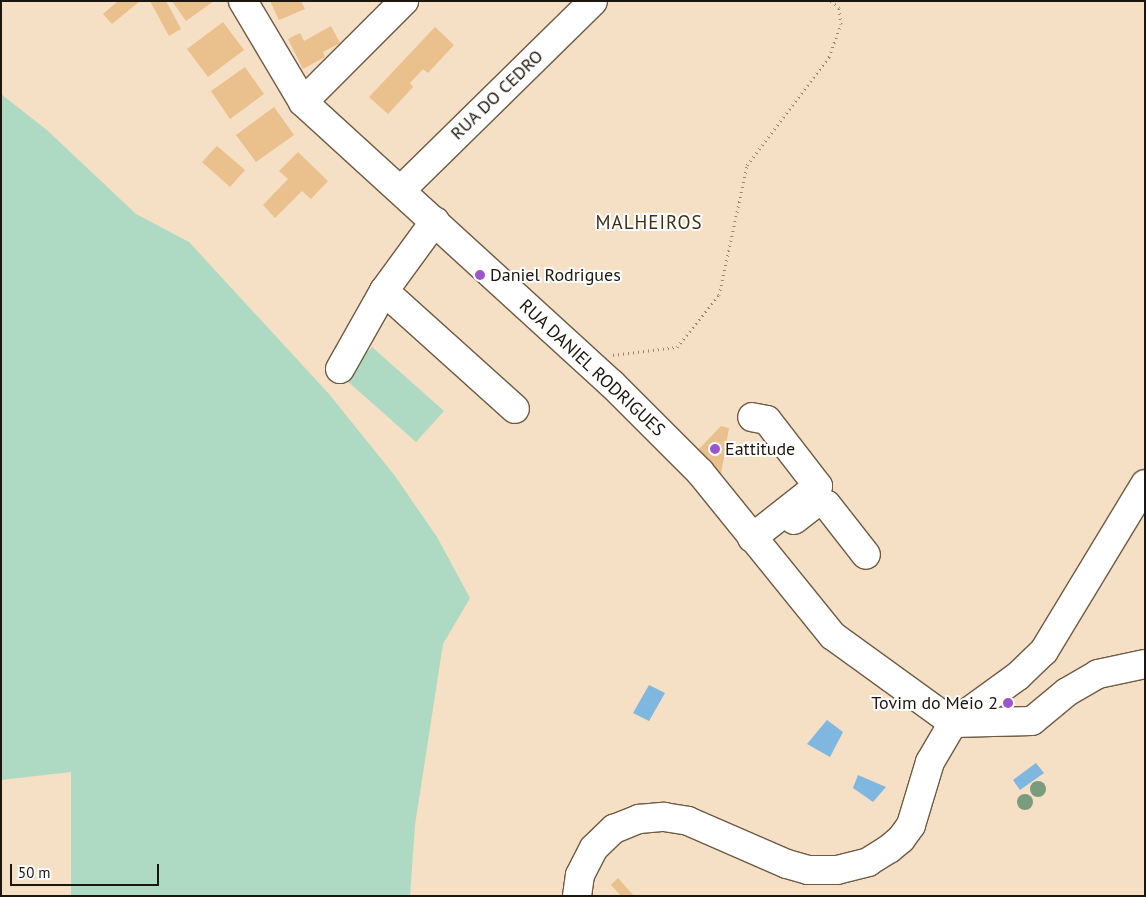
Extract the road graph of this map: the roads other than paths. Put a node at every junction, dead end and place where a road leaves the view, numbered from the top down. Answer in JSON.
{"nodes":[{"id":1,"x":243,"y":1,"type":"edge"},
{"id":2,"x":404,"y":1,"type":"edge"},
{"id":3,"x":593,"y":1,"type":"edge"},
{"id":4,"x":303,"y":102,"type":"junction"},
{"id":5,"x":401,"y":190,"type":"junction"},
{"id":6,"x":434,"y":221,"type":"junction"},
{"id":7,"x":384,"y":291,"type":"junction"},
{"id":8,"x":340,"y":369,"type":"dead end"},
{"id":9,"x":515,"y":409,"type":"dead end"},
{"id":10,"x":752,"y":417,"type":"dead end"},
{"id":11,"x":1145,"y":484,"type":"edge"},
{"id":12,"x":755,"y":542,"type":"junction"},
{"id":13,"x":866,"y":555,"type":"dead end"},
{"id":14,"x":1145,"y":664,"type":"edge"},
{"id":15,"x":954,"y":723,"type":"junction"},
{"id":16,"x":577,"y":896,"type":"edge"}],
"edges":[{"from":1,"to":4,"type":"street","name":"RUA DANIEL RODRIGUES"},
{"from":2,"to":4,"type":"street"},
{"from":3,"to":5,"type":"street","name":"RUA DO CEDRO"},
{"from":4,"to":5,"type":"street","name":"RUA DANIEL RODRIGUES"},
{"from":5,"to":6,"type":"street","name":"RUA DANIEL RODRIGUES"},
{"from":6,"to":7,"type":"street"},
{"from":6,"to":12,"type":"street","name":"RUA DANIEL RODRIGUES"},
{"from":7,"to":8,"type":"street"},
{"from":7,"to":9,"type":"street"},
{"from":10,"to":12,"type":"street"},
{"from":11,"to":15,"type":"street"},
{"from":12,"to":13,"type":"street"},
{"from":12,"to":15,"type":"street","name":"RUA DANIEL RODRIGUES"},
{"from":14,"to":15,"type":"street"},
{"from":15,"to":16,"type":"street"}]}
